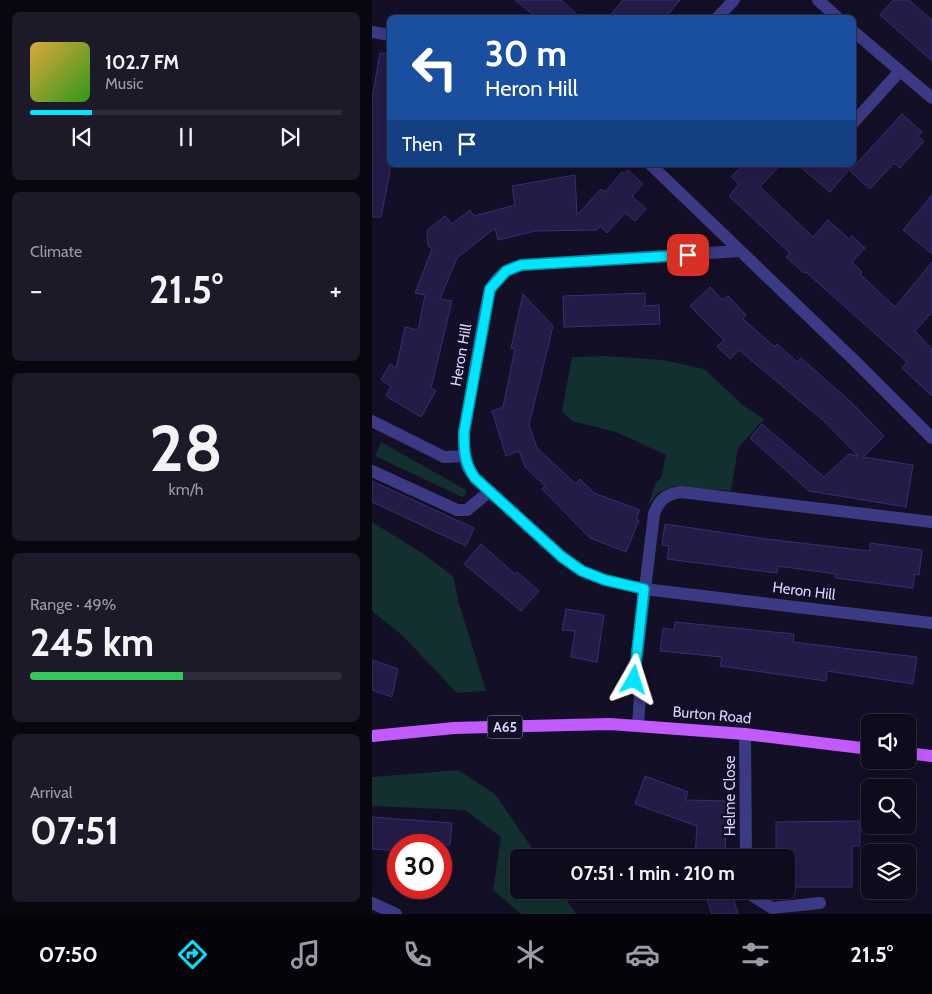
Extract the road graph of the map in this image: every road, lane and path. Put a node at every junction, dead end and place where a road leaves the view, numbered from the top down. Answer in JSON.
{"nodes":[{"id":1,"x":734,"y":0,"type":"edge"},
{"id":2,"x":818,"y":0,"type":"edge"},
{"id":3,"x":720,"y":15,"type":"edge"},
{"id":4,"x":835,"y":15,"type":"edge"},
{"id":5,"x":372,"y":32,"type":"edge"},
{"id":6,"x":387,"y":34,"type":"edge"},
{"id":7,"x":856,"y":34,"type":"edge"},
{"id":8,"x":900,"y":71,"type":"junction"},
{"id":9,"x":932,"y":98,"type":"edge"},
{"id":10,"x":856,"y":120,"type":"edge"},
{"id":11,"x":653,"y":167,"type":"edge"},
{"id":12,"x":740,"y":251,"type":"junction"},
{"id":13,"x":372,"y":421,"type":"edge"},
{"id":14,"x":932,"y":438,"type":"edge"},
{"id":15,"x":464,"y":456,"type":"junction"},
{"id":16,"x":372,"y":471,"type":"edge"},
{"id":17,"x":490,"y":491,"type":"junction"},
{"id":18,"x":932,"y":522,"type":"edge"},
{"id":19,"x":644,"y":589,"type":"junction"},
{"id":20,"x":932,"y":623,"type":"edge"},
{"id":21,"x":638,"y":725,"type":"junction"},
{"id":22,"x":746,"y":734,"type":"junction"},
{"id":23,"x":372,"y":736,"type":"edge"},
{"id":24,"x":861,"y":748,"type":"edge"},
{"id":25,"x":916,"y":754,"type":"edge"},
{"id":26,"x":932,"y":756,"type":"edge"},
{"id":27,"x":746,"y":849,"type":"edge"},
{"id":28,"x":758,"y":899,"type":"edge"},
{"id":29,"x":372,"y":903,"type":"edge"},
{"id":30,"x":820,"y":903,"type":"dead end"},
{"id":31,"x":396,"y":914,"type":"edge"}],
"edges":[{"from":1,"to":3,"type":"street"},
{"from":2,"to":4,"type":"street"},
{"from":5,"to":6,"type":"street"},
{"from":7,"to":8,"type":"street"},
{"from":8,"to":9,"type":"street"},
{"from":8,"to":10,"type":"street"},
{"from":11,"to":12,"type":"street"},
{"from":12,"to":14,"type":"street"},
{"from":12,"to":15,"type":"street","name":"Heron Hill"},
{"from":13,"to":15,"type":"street"},
{"from":15,"to":17,"type":"street","name":"Heron Hill"},
{"from":16,"to":17,"type":"street"},
{"from":17,"to":19,"type":"street","name":"Heron Hill"},
{"from":18,"to":19,"type":"street"},
{"from":19,"to":20,"type":"street","name":"Heron Hill"},
{"from":19,"to":21,"type":"street"},
{"from":21,"to":22,"type":"main road","name":"Burton Road","number":"A65"},
{"from":21,"to":23,"type":"main road","name":"Burton Road","number":"A65"},
{"from":22,"to":24,"type":"main road","name":"Burton Road","number":"A65"},
{"from":22,"to":27,"type":"street","name":"Helme Close"},
{"from":25,"to":26,"type":"main road"},
{"from":28,"to":30,"type":"street"},
{"from":29,"to":31,"type":"street"}]}
